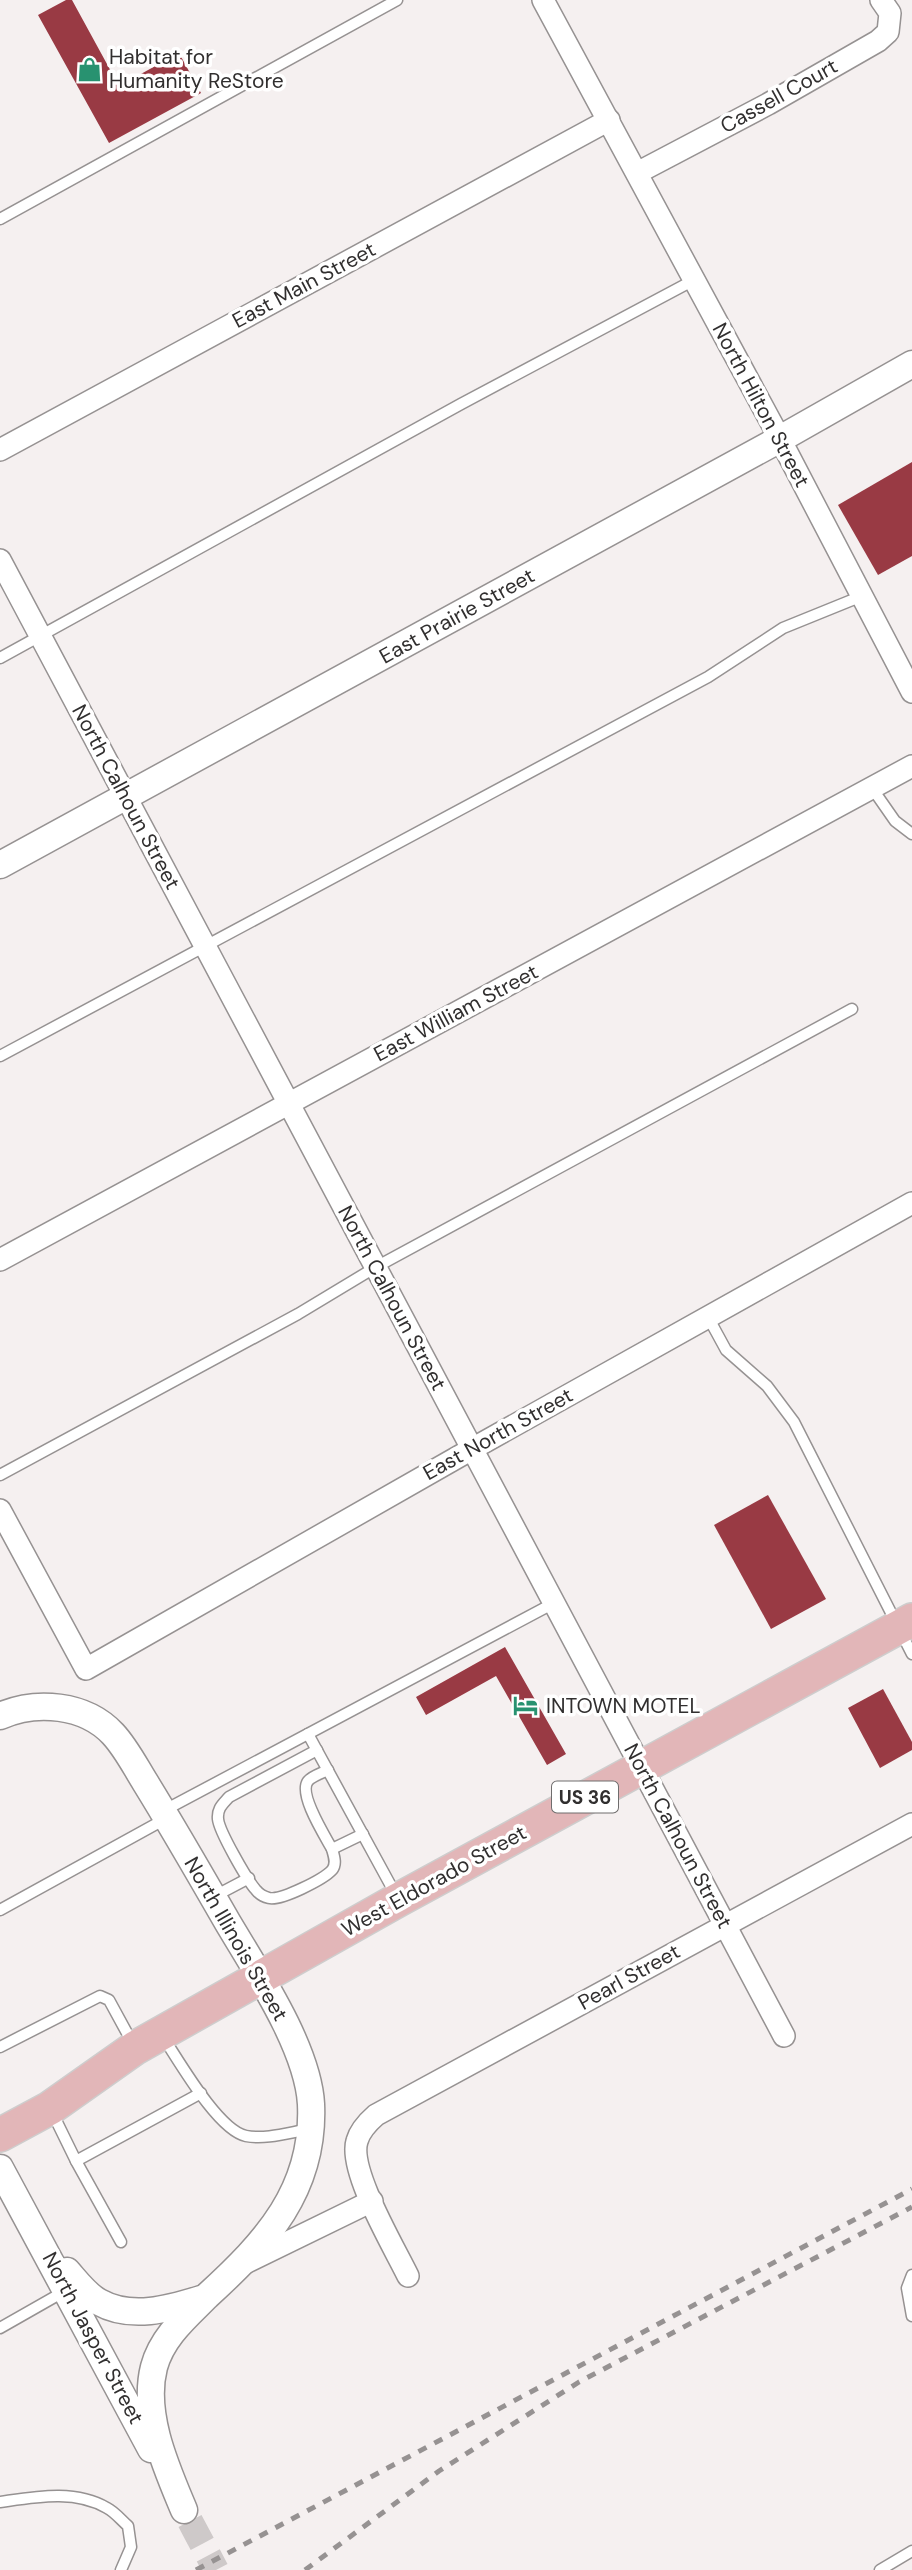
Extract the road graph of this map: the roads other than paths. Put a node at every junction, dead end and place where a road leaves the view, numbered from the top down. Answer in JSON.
{"nodes":[{"id":1,"x":397,"y":0,"type":"edge"},
{"id":2,"x":543,"y":0,"type":"edge"},
{"id":3,"x":881,"y":0,"type":"edge"},
{"id":4,"x":609,"y":120,"type":"junction"},
{"id":5,"x":637,"y":173,"type":"junction"},
{"id":6,"x":0,"y":219,"type":"edge"},
{"id":7,"x":694,"y":280,"type":"junction"},
{"id":8,"x":912,"y":364,"type":"edge"},
{"id":9,"x":780,"y":439,"type":"junction"},
{"id":10,"x":0,"y":450,"type":"edge"},
{"id":11,"x":0,"y":560,"type":"edge"},
{"id":12,"x":862,"y":596,"type":"junction"},
{"id":13,"x":41,"y":636,"type":"junction"},
{"id":14,"x":0,"y":658,"type":"edge"},
{"id":15,"x":912,"y":692,"type":"edge"},
{"id":16,"x":912,"y":766,"type":"edge"},
{"id":17,"x":872,"y":788,"type":"junction"},
{"id":18,"x":126,"y":796,"type":"junction"},
{"id":19,"x":912,"y":834,"type":"edge"},
{"id":20,"x":0,"y":865,"type":"edge"},
{"id":21,"x":205,"y":946,"type":"junction"},
{"id":22,"x":852,"y":1009,"type":"dead end"},
{"id":23,"x":0,"y":1056,"type":"edge"},
{"id":24,"x":289,"y":1104,"type":"junction"},
{"id":25,"x":912,"y":1203,"type":"edge"},
{"id":26,"x":0,"y":1261,"type":"edge"},
{"id":27,"x":376,"y":1268,"type":"junction"},
{"id":28,"x":708,"y":1317,"type":"junction"},
{"id":29,"x":472,"y":1449,"type":"junction"},
{"id":30,"x":0,"y":1475,"type":"edge"},
{"id":31,"x":0,"y":1510,"type":"edge"},
{"id":32,"x":554,"y":1604,"type":"junction"},
{"id":33,"x":907,"y":1634,"type":"edge"},
{"id":34,"x":0,"y":1716,"type":"edge"},
{"id":35,"x":308,"y":1734,"type":"junction"},
{"id":36,"x":317,"y":1750,"type":"junction"},
{"id":37,"x":641,"y":1767,"type":"junction"},
{"id":38,"x":328,"y":1770,"type":"junction"},
{"id":39,"x":165,"y":1814,"type":"junction"},
{"id":40,"x":912,"y":1824,"type":"edge"},
{"id":41,"x":363,"y":1834,"type":"junction"},
{"id":42,"x":332,"y":1849,"type":"junction"},
{"id":43,"x":249,"y":1878,"type":"junction"},
{"id":44,"x":213,"y":1897,"type":"junction"},
{"id":45,"x":398,"y":1899,"type":"junction"},
{"id":46,"x":0,"y":1910,"type":"edge"},
{"id":47,"x":725,"y":1924,"type":"junction"},
{"id":48,"x":261,"y":1979,"type":"junction"},
{"id":49,"x":784,"y":2036,"type":"dead end"},
{"id":50,"x":148,"y":2041,"type":"junction"},
{"id":51,"x":0,"y":2047,"type":"edge"},
{"id":52,"x":201,"y":2093,"type":"junction"},
{"id":53,"x":50,"y":2108,"type":"junction"},
{"id":54,"x":310,"y":2129,"type":"junction"},
{"id":55,"x":0,"y":2135,"type":"edge"},
{"id":56,"x":76,"y":2161,"type":"junction"},
{"id":57,"x":0,"y":2168,"type":"edge"},
{"id":58,"x":372,"y":2201,"type":"junction"},
{"id":59,"x":34,"y":2228,"type":"junction"},
{"id":60,"x":121,"y":2242,"type":"dead end"},
{"id":61,"x":243,"y":2263,"type":"junction"},
{"id":62,"x":912,"y":2275,"type":"edge"},
{"id":63,"x":408,"y":2276,"type":"dead end"},
{"id":64,"x":67,"y":2290,"type":"junction"},
{"id":65,"x":206,"y":2298,"type":"junction"},
{"id":66,"x":912,"y":2316,"type":"edge"},
{"id":67,"x":0,"y":2328,"type":"edge"},
{"id":68,"x":0,"y":2502,"type":"edge"},
{"id":69,"x":912,"y":2551,"type":"edge"},
{"id":70,"x":121,"y":2570,"type":"edge"},
{"id":71,"x":880,"y":2570,"type":"edge"}],
"edges":[{"from":1,"to":6,"type":"lane"},
{"from":2,"to":4,"type":"street","name":"North Hilton Street"},
{"from":3,"to":5,"type":"street","name":"Cassell Court"},
{"from":4,"to":5,"type":"street","name":"North Hilton Street"},
{"from":4,"to":10,"type":"street","name":"East Main Street"},
{"from":5,"to":7,"type":"street","name":"North Hilton Street"},
{"from":7,"to":9,"type":"street","name":"North Hilton Street"},
{"from":7,"to":13,"type":"lane"},
{"from":8,"to":9,"type":"street","name":"East Prairie Street"},
{"from":9,"to":12,"type":"street","name":"North Hilton Street"},
{"from":9,"to":18,"type":"street","name":"East Prairie Street"},
{"from":11,"to":13,"type":"street","name":"North Calhoun Street"},
{"from":12,"to":15,"type":"street","name":"North Hilton Street"},
{"from":12,"to":21,"type":"lane"},
{"from":13,"to":14,"type":"lane"},
{"from":13,"to":18,"type":"street","name":"North Calhoun Street"},
{"from":16,"to":17,"type":"street","name":"East William Street"},
{"from":17,"to":19,"type":"lane"},
{"from":17,"to":24,"type":"street","name":"East William Street"},
{"from":18,"to":20,"type":"street","name":"East Prairie Street"},
{"from":18,"to":21,"type":"street","name":"North Calhoun Street"},
{"from":21,"to":23,"type":"lane"},
{"from":21,"to":24,"type":"street","name":"North Calhoun Street"},
{"from":22,"to":27,"type":"lane"},
{"from":24,"to":26,"type":"street","name":"East William Street"},
{"from":24,"to":27,"type":"street","name":"North Calhoun Street"},
{"from":25,"to":28,"type":"street","name":"East North Street"},
{"from":27,"to":29,"type":"street","name":"North Calhoun Street"},
{"from":27,"to":30,"type":"lane"},
{"from":28,"to":29,"type":"street","name":"East North Street"},
{"from":28,"to":33,"type":"lane"},
{"from":29,"to":31,"type":"street","name":"East North Street"},
{"from":29,"to":32,"type":"street","name":"North Calhoun Street"},
{"from":32,"to":35,"type":"lane"},
{"from":32,"to":37,"type":"street","name":"North Calhoun Street"},
{"from":33,"to":37,"type":"main road","name":"West Eldorado Street","number":"US 36"},
{"from":34,"to":39,"type":"street","name":"North Illinois Street"},
{"from":35,"to":36,"type":"lane"},
{"from":35,"to":39,"type":"lane"},
{"from":36,"to":38,"type":"lane"},
{"from":36,"to":43,"type":"lane"},
{"from":37,"to":45,"type":"main road","name":"West Eldorado Street","number":"US 36"},
{"from":37,"to":47,"type":"street","name":"North Calhoun Street"},
{"from":38,"to":41,"type":"lane"},
{"from":38,"to":42,"type":"lane"},
{"from":39,"to":44,"type":"street","name":"North Illinois Street"},
{"from":39,"to":46,"type":"lane"},
{"from":40,"to":47,"type":"street","name":"Pearl Street"},
{"from":41,"to":42,"type":"lane"},
{"from":41,"to":45,"type":"lane"},
{"from":42,"to":43,"type":"lane"},
{"from":43,"to":44,"type":"lane"},
{"from":44,"to":48,"type":"street","name":"North Illinois Street"},
{"from":45,"to":48,"type":"main road","name":"West Eldorado Street","number":"US 36"},
{"from":47,"to":49,"type":"street","name":"North Calhoun Street"},
{"from":47,"to":58,"type":"street","name":"Pearl Street"},
{"from":48,"to":50,"type":"main road","name":"West Eldorado Street","number":"US 36"},
{"from":48,"to":54,"type":"street","name":"North Illinois Street"},
{"from":50,"to":51,"type":"lane"},
{"from":50,"to":52,"type":"lane"},
{"from":50,"to":53,"type":"main road","name":"West Eldorado Street","number":"US 36"},
{"from":52,"to":54,"type":"lane"},
{"from":52,"to":56,"type":"lane"},
{"from":53,"to":55,"type":"main road","name":"West Eldorado Street","number":"US 36"},
{"from":53,"to":56,"type":"lane"},
{"from":54,"to":61,"type":"street","name":"North Illinois Street"},
{"from":56,"to":60,"type":"lane"},
{"from":57,"to":59,"type":"street","name":"North Jasper Street"},
{"from":58,"to":61,"type":"street"},
{"from":58,"to":63,"type":"street"},
{"from":59,"to":64,"type":"street","name":"North Jasper Street"},
{"from":59,"to":65,"type":"street"},
{"from":61,"to":65,"type":"street","name":"North Jasper Street"},
{"from":62,"to":66,"type":"lane"},
{"from":64,"to":65,"type":"street","name":"North Jasper Street"},
{"from":64,"to":67,"type":"lane"},
{"from":68,"to":70,"type":"lane"},
{"from":69,"to":71,"type":"lane"}]}
